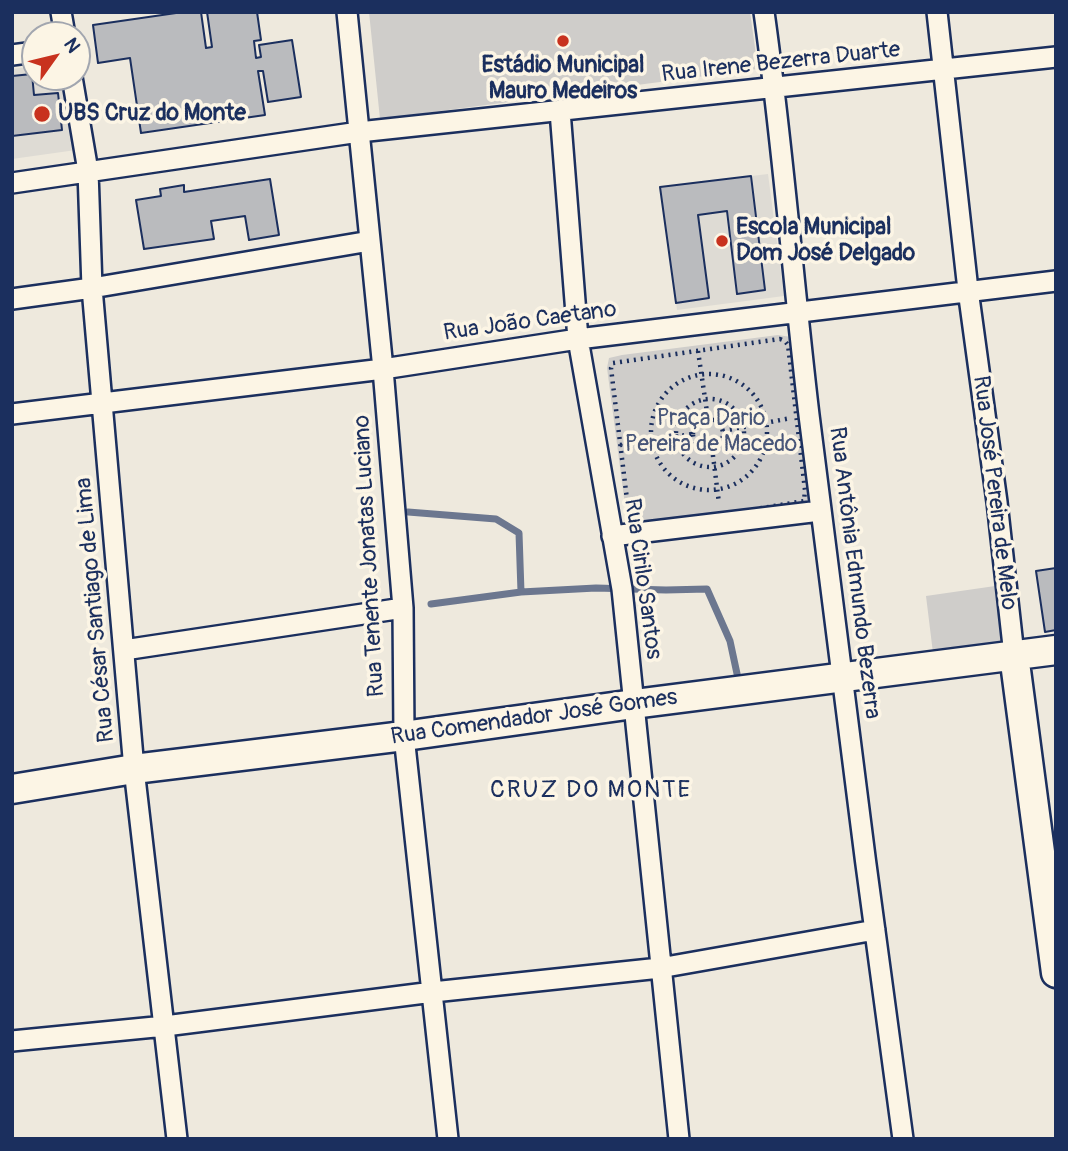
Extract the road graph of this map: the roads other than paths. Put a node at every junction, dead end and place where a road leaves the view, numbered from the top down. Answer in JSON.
{"nodes":[{"id":1,"x":347,"y":12,"type":"edge"},
{"id":2,"x":764,"y":12,"type":"edge"},
{"id":3,"x":937,"y":12,"type":"edge"},
{"id":4,"x":1056,"y":57,"type":"edge"},
{"id":5,"x":945,"y":70,"type":"junction"},
{"id":6,"x":775,"y":89,"type":"junction"},
{"id":7,"x":74,"y":91,"type":"edge"},
{"id":8,"x":561,"y":111,"type":"junction"},
{"id":9,"x":359,"y":132,"type":"junction"},
{"id":10,"x":88,"y":171,"type":"junction"},
{"id":11,"x":12,"y":183,"type":"edge"},
{"id":12,"x":370,"y":241,"type":"junction"},
{"id":13,"x":1056,"y":281,"type":"edge"},
{"id":14,"x":92,"y":288,"type":"junction"},
{"id":15,"x":968,"y":290,"type":"junction"},
{"id":16,"x":12,"y":299,"type":"edge"},
{"id":17,"x":797,"y":313,"type":"junction"},
{"id":18,"x":578,"y":339,"type":"junction"},
{"id":19,"x":383,"y":369,"type":"junction"},
{"id":20,"x":102,"y":403,"type":"junction"},
{"id":21,"x":12,"y":414,"type":"edge"},
{"id":22,"x":820,"y":510,"type":"junction"},
{"id":23,"x":612,"y":536,"type":"junction"},
{"id":24,"x":403,"y":608,"type":"junction"},
{"id":25,"x":124,"y":650,"type":"junction"},
{"id":26,"x":1056,"y":650,"type":"edge"},
{"id":27,"x":1014,"y":655,"type":"junction"},
{"id":28,"x":842,"y":678,"type":"junction"},
{"id":29,"x":634,"y":704,"type":"junction"},
{"id":30,"x":404,"y":736,"type":"junction"},
{"id":31,"x":134,"y":769,"type":"junction"},
{"id":32,"x":12,"y":789,"type":"edge"},
{"id":33,"x":875,"y":930,"type":"junction"},
{"id":34,"x":660,"y":968,"type":"junction"},
{"id":35,"x":1056,"y":973,"type":"edge"},
{"id":36,"x":433,"y":992,"type":"junction"},
{"id":37,"x":165,"y":1026,"type":"junction"},
{"id":38,"x":12,"y":1041,"type":"edge"},
{"id":39,"x":177,"y":1139,"type":"edge"},
{"id":40,"x":448,"y":1139,"type":"edge"},
{"id":41,"x":679,"y":1139,"type":"edge"},
{"id":42,"x":903,"y":1139,"type":"edge"}],
"edges":[{"from":1,"to":9,"type":"street","name":"Rua Tenente Jonatas Luciano"},
{"from":2,"to":6,"type":"street","name":"Rua Antônia Edmundo Bezerra"},
{"from":3,"to":5,"type":"street","name":"Rua José Pereira de Melo"},
{"from":4,"to":5,"type":"street","name":"Rua Irene Bezerra Duarte"},
{"from":5,"to":6,"type":"street","name":"Rua Irene Bezerra Duarte"},
{"from":5,"to":15,"type":"street","name":"Rua José Pereira de Melo"},
{"from":6,"to":8,"type":"street","name":"Rua Irene Bezerra Duarte"},
{"from":6,"to":17,"type":"street","name":"Rua Antônia Edmundo Bezerra"},
{"from":7,"to":10,"type":"street","name":"Rua César Santiago de Lima"},
{"from":8,"to":9,"type":"street","name":"Rua Irene Bezerra Duarte"},
{"from":8,"to":18,"type":"street","name":"Rua Cirilo Santos"},
{"from":9,"to":10,"type":"street","name":"Rua Irene Bezerra Duarte"},
{"from":9,"to":12,"type":"street","name":"Rua Tenente Jonatas Luciano"},
{"from":10,"to":11,"type":"street","name":"Rua Irene Bezerra Duarte"},
{"from":10,"to":14,"type":"street","name":"Rua César Santiago de Lima"},
{"from":12,"to":14,"type":"street"},
{"from":12,"to":19,"type":"street","name":"Rua Tenente Jonatas Luciano"},
{"from":13,"to":15,"type":"street","name":"Rua João Caetano"},
{"from":14,"to":16,"type":"street"},
{"from":14,"to":20,"type":"street","name":"Rua César Santiago de Lima"},
{"from":15,"to":17,"type":"street","name":"Rua João Caetano"},
{"from":15,"to":27,"type":"street","name":"Rua José Pereira de Melo"},
{"from":17,"to":18,"type":"street","name":"Rua João Caetano"},
{"from":17,"to":22,"type":"street","name":"Rua Antônia Edmundo Bezerra"},
{"from":18,"to":19,"type":"street","name":"Rua João Caetano"},
{"from":18,"to":23,"type":"street","name":"Rua Cirilo Santos"},
{"from":19,"to":20,"type":"street","name":"Rua João Caetano"},
{"from":19,"to":24,"type":"street","name":"Rua Tenente Jonatas Luciano"},
{"from":20,"to":21,"type":"street","name":"Rua João Caetano"},
{"from":20,"to":25,"type":"street","name":"Rua César Santiago de Lima"},
{"from":22,"to":23,"type":"street"},
{"from":22,"to":28,"type":"street","name":"Rua Antônia Edmundo Bezerra"},
{"from":23,"to":29,"type":"street","name":"Rua Cirilo Santos"},
{"from":24,"to":25,"type":"street"},
{"from":24,"to":30,"type":"street","name":"Rua Tenente Jonatas Luciano"},
{"from":25,"to":31,"type":"street","name":"Rua César Santiago de Lima"},
{"from":26,"to":27,"type":"street","name":"Rua Comendador José Gomes"},
{"from":27,"to":28,"type":"street","name":"Rua Comendador José Gomes"},
{"from":27,"to":35,"type":"street","name":"Rua José Pereira de Melo"},
{"from":28,"to":29,"type":"street","name":"Rua Comendador José Gomes"},
{"from":28,"to":33,"type":"street","name":"Rua Antônia Edmundo Bezerra"},
{"from":29,"to":30,"type":"street","name":"Rua Comendador José Gomes"},
{"from":29,"to":34,"type":"street","name":"Rua Cirilo Santos"},
{"from":30,"to":31,"type":"street","name":"Rua Comendador José Gomes"},
{"from":30,"to":36,"type":"street","name":"Rua Tenente Jonatas Luciano"},
{"from":31,"to":32,"type":"street","name":"Rua Comendador José Gomes"},
{"from":31,"to":37,"type":"street","name":"Rua César Santiago de Lima"},
{"from":33,"to":34,"type":"street"},
{"from":33,"to":42,"type":"street","name":"Rua Antônia Edmundo Bezerra"},
{"from":34,"to":36,"type":"street"},
{"from":34,"to":41,"type":"street","name":"Rua Cirilo Santos"},
{"from":36,"to":37,"type":"street"},
{"from":36,"to":40,"type":"street","name":"Rua Tenente Jonatas Luciano"},
{"from":37,"to":38,"type":"street"},
{"from":37,"to":39,"type":"street","name":"Rua César Santiago de Lima"}]}
